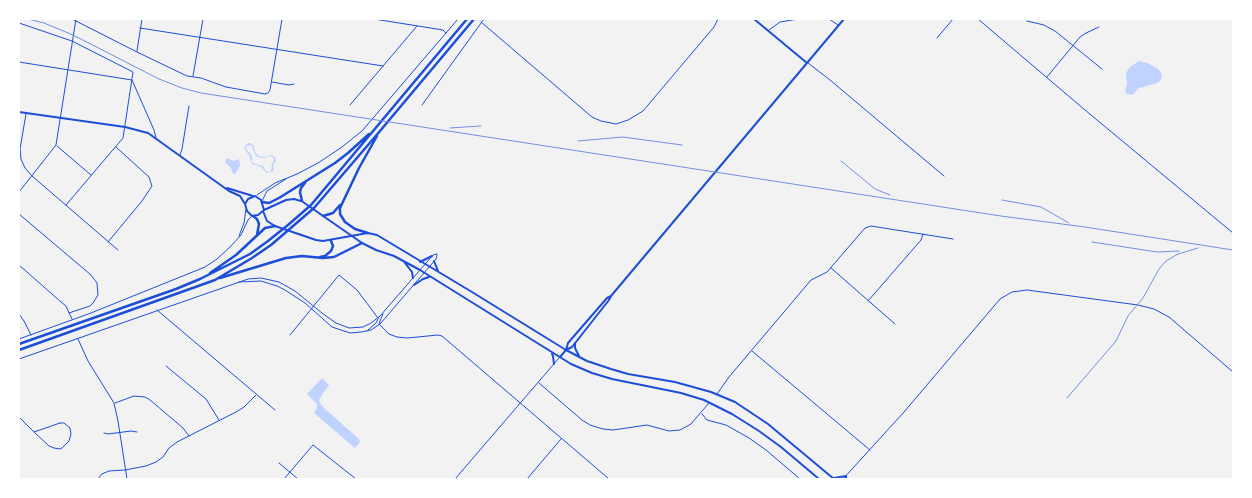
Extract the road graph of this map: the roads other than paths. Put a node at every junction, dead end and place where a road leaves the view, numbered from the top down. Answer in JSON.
{"nodes":[{"id":1,"x":72,"y":19,"type":"edge"},
{"id":2,"x":76,"y":19,"type":"edge"},
{"id":3,"x":142,"y":19,"type":"edge"},
{"id":4,"x":203,"y":19,"type":"edge"},
{"id":5,"x":282,"y":19,"type":"edge"},
{"id":6,"x":374,"y":19,"type":"edge"},
{"id":7,"x":458,"y":19,"type":"edge"},
{"id":8,"x":468,"y":19,"type":"edge"},
{"id":9,"x":474,"y":19,"type":"edge"},
{"id":10,"x":484,"y":19,"type":"edge"},
{"id":11,"x":718,"y":19,"type":"edge"},
{"id":12,"x":754,"y":19,"type":"edge"},
{"id":13,"x":798,"y":19,"type":"edge"},
{"id":14,"x":829,"y":19,"type":"edge"},
{"id":15,"x":844,"y":19,"type":"edge"},
{"id":16,"x":954,"y":19,"type":"edge"},
{"id":17,"x":978,"y":19,"type":"edge"},
{"id":18,"x":1027,"y":21,"type":"dead end"},
{"id":19,"x":481,"y":22,"type":"junction"},
{"id":20,"x":19,"y":23,"type":"edge"},
{"id":21,"x":838,"y":25,"type":"junction"},
{"id":22,"x":417,"y":26,"type":"junction"},
{"id":23,"x":1099,"y":27,"type":"dead end"},
{"id":24,"x":140,"y":28,"type":"junction"},
{"id":25,"x":768,"y":31,"type":"junction"},
{"id":26,"x":446,"y":33,"type":"junction"},
{"id":27,"x":200,"y":38,"type":"junction"},
{"id":28,"x":937,"y":38,"type":"dead end"},
{"id":29,"x":72,"y":41,"type":"junction"},
{"id":30,"x":1073,"y":45,"type":"junction"},
{"id":31,"x":277,"y":50,"type":"junction"},
{"id":32,"x":136,"y":52,"type":"junction"},
{"id":33,"x":19,"y":62,"type":"edge"},
{"id":34,"x":807,"y":63,"type":"junction"},
{"id":35,"x":383,"y":66,"type":"junction"},
{"id":36,"x":69,"y":69,"type":"junction"},
{"id":37,"x":1102,"y":69,"type":"dead end"},
{"id":38,"x":193,"y":77,"type":"junction"},
{"id":39,"x":1047,"y":77,"type":"junction"},
{"id":40,"x":132,"y":80,"type":"junction"},
{"id":41,"x":272,"y":82,"type":"junction"},
{"id":42,"x":294,"y":84,"type":"dead end"},
{"id":43,"x":350,"y":105,"type":"dead end"},
{"id":44,"x":422,"y":105,"type":"dead end"},
{"id":45,"x":189,"y":106,"type":"dead end"},
{"id":46,"x":19,"y":112,"type":"edge"},
{"id":47,"x":26,"y":113,"type":"junction"},
{"id":48,"x":60,"y":118,"type":"junction"},
{"id":49,"x":125,"y":127,"type":"junction"},
{"id":50,"x":376,"y":128,"type":"junction"},
{"id":51,"x":380,"y":130,"type":"junction"},
{"id":52,"x":22,"y":136,"type":"junction"},
{"id":53,"x":19,"y":139,"type":"edge"},
{"id":54,"x":156,"y":139,"type":"junction"},
{"id":55,"x":56,"y":145,"type":"junction"},
{"id":56,"x":116,"y":146,"type":"junction"},
{"id":57,"x":179,"y":156,"type":"junction"},
{"id":58,"x":91,"y":175,"type":"junction"},
{"id":59,"x":32,"y":176,"type":"junction"},
{"id":60,"x":944,"y":176,"type":"dead end"},
{"id":61,"x":286,"y":179,"type":"junction"},
{"id":62,"x":308,"y":180,"type":"junction"},
{"id":63,"x":226,"y":188,"type":"junction"},
{"id":64,"x":19,"y":192,"type":"edge"},
{"id":65,"x":254,"y":196,"type":"junction"},
{"id":66,"x":344,"y":200,"type":"junction"},
{"id":67,"x":262,"y":202,"type":"junction"},
{"id":68,"x":303,"y":202,"type":"junction"},
{"id":69,"x":245,"y":204,"type":"junction"},
{"id":70,"x":66,"y":205,"type":"junction"},
{"id":71,"x":246,"y":209,"type":"junction"},
{"id":72,"x":264,"y":211,"type":"junction"},
{"id":73,"x":19,"y":214,"type":"edge"},
{"id":74,"x":322,"y":215,"type":"junction"},
{"id":75,"x":253,"y":216,"type":"junction"},
{"id":76,"x":275,"y":226,"type":"junction"},
{"id":77,"x":368,"y":233,"type":"junction"},
{"id":78,"x":1233,"y":233,"type":"edge"},
{"id":79,"x":924,"y":234,"type":"junction"},
{"id":80,"x":257,"y":235,"type":"junction"},
{"id":81,"x":352,"y":236,"type":"junction"},
{"id":82,"x":238,"y":239,"type":"junction"},
{"id":83,"x":953,"y":239,"type":"dead end"},
{"id":84,"x":331,"y":241,"type":"junction"},
{"id":85,"x":108,"y":242,"type":"junction"},
{"id":86,"x":362,"y":243,"type":"junction"},
{"id":87,"x":118,"y":250,"type":"dead end"},
{"id":88,"x":432,"y":256,"type":"junction"},
{"id":89,"x":316,"y":258,"type":"junction"},
{"id":90,"x":403,"y":261,"type":"junction"},
{"id":91,"x":434,"y":261,"type":"junction"},
{"id":92,"x":420,"y":262,"type":"junction"},
{"id":93,"x":425,"y":264,"type":"junction"},
{"id":94,"x":19,"y":265,"type":"edge"},
{"id":95,"x":429,"y":267,"type":"junction"},
{"id":96,"x":831,"y":268,"type":"junction"},
{"id":97,"x":420,"y":270,"type":"junction"},
{"id":98,"x":424,"y":273,"type":"junction"},
{"id":99,"x":439,"y":273,"type":"junction"},
{"id":100,"x":413,"y":278,"type":"junction"},
{"id":101,"x":431,"y":278,"type":"junction"},
{"id":102,"x":200,"y":279,"type":"junction"},
{"id":103,"x":215,"y":280,"type":"junction"},
{"id":104,"x":238,"y":282,"type":"junction"},
{"id":105,"x":281,"y":283,"type":"junction"},
{"id":106,"x":414,"y":285,"type":"junction"},
{"id":107,"x":280,"y":287,"type":"junction"},
{"id":108,"x":611,"y":296,"type":"junction"},
{"id":109,"x":868,"y":301,"type":"junction"},
{"id":110,"x":314,"y":306,"type":"junction"},
{"id":111,"x":312,"y":309,"type":"junction"},
{"id":112,"x":157,"y":310,"type":"junction"},
{"id":113,"x":384,"y":312,"type":"junction"},
{"id":114,"x":69,"y":313,"type":"junction"},
{"id":115,"x":19,"y":314,"type":"edge"},
{"id":116,"x":378,"y":318,"type":"junction"},
{"id":117,"x":72,"y":320,"type":"junction"},
{"id":118,"x":380,"y":324,"type":"junction"},
{"id":119,"x":895,"y":324,"type":"dead end"},
{"id":120,"x":367,"y":331,"type":"junction"},
{"id":121,"x":31,"y":335,"type":"junction"},
{"id":122,"x":290,"y":335,"type":"dead end"},
{"id":123,"x":78,"y":338,"type":"junction"},
{"id":124,"x":19,"y":339,"type":"edge"},
{"id":125,"x":19,"y":344,"type":"edge"},
{"id":126,"x":575,"y":344,"type":"junction"},
{"id":127,"x":19,"y":350,"type":"edge"},
{"id":128,"x":566,"y":350,"type":"junction"},
{"id":129,"x":752,"y":351,"type":"junction"},
{"id":130,"x":550,"y":352,"type":"junction"},
{"id":131,"x":560,"y":357,"type":"junction"},
{"id":132,"x":581,"y":358,"type":"junction"},
{"id":133,"x":19,"y":359,"type":"edge"},
{"id":134,"x":554,"y":364,"type":"junction"},
{"id":135,"x":166,"y":366,"type":"dead end"},
{"id":136,"x":1233,"y":372,"type":"edge"},
{"id":137,"x":538,"y":382,"type":"junction"},
{"id":138,"x":716,"y":394,"type":"junction"},
{"id":139,"x":256,"y":395,"type":"junction"},
{"id":140,"x":114,"y":403,"type":"junction"},
{"id":141,"x":520,"y":403,"type":"junction"},
{"id":142,"x":710,"y":403,"type":"junction"},
{"id":143,"x":274,"y":410,"type":"dead end"},
{"id":144,"x":701,"y":413,"type":"junction"},
{"id":145,"x":19,"y":417,"type":"edge"},
{"id":146,"x":219,"y":421,"type":"junction"},
{"id":147,"x":34,"y":432,"type":"junction"},
{"id":148,"x":137,"y":432,"type":"dead end"},
{"id":149,"x":104,"y":433,"type":"dead end"},
{"id":150,"x":120,"y":433,"type":"junction"},
{"id":151,"x":190,"y":436,"type":"junction"},
{"id":152,"x":562,"y":439,"type":"junction"},
{"id":153,"x":871,"y":450,"type":"junction"},
{"id":154,"x":279,"y":463,"type":"dead end"},
{"id":155,"x":125,"y":470,"type":"junction"},
{"id":156,"x":289,"y":472,"type":"junction"},
{"id":157,"x":833,"y":478,"type":"edge"},
{"id":158,"x":845,"y":478,"type":"edge"},
{"id":159,"x":98,"y":479,"type":"edge"},
{"id":160,"x":127,"y":479,"type":"edge"},
{"id":161,"x":284,"y":479,"type":"edge"},
{"id":162,"x":298,"y":479,"type":"edge"},
{"id":163,"x":356,"y":479,"type":"edge"},
{"id":164,"x":455,"y":479,"type":"edge"},
{"id":165,"x":527,"y":479,"type":"edge"},
{"id":166,"x":609,"y":479,"type":"edge"},
{"id":167,"x":800,"y":479,"type":"edge"},
{"id":168,"x":819,"y":479,"type":"edge"}],
"edges":[{"from":1,"to":2,"type":"street"},
{"from":2,"to":29,"type":"street"},
{"from":2,"to":32,"type":"street"},
{"from":3,"to":24,"type":"street"},
{"from":4,"to":27,"type":"street"},
{"from":5,"to":31,"type":"street"},
{"from":6,"to":22,"type":"street"},
{"from":7,"to":26,"type":"street"},
{"from":8,"to":50,"type":"highway"},
{"from":9,"to":51,"type":"highway"},
{"from":10,"to":19,"type":"street"},
{"from":11,"to":19,"type":"street"},
{"from":12,"to":25,"type":"main road"},
{"from":13,"to":25,"type":"street"},
{"from":14,"to":21,"type":"street"},
{"from":15,"to":21,"type":"main road"},
{"from":16,"to":28,"type":"street"},
{"from":17,"to":39,"type":"street"},
{"from":18,"to":30,"type":"street"},
{"from":19,"to":44,"type":"street"},
{"from":20,"to":29,"type":"street"},
{"from":21,"to":34,"type":"main road"},
{"from":22,"to":26,"type":"street"},
{"from":22,"to":35,"type":"street"},
{"from":23,"to":30,"type":"street"},
{"from":24,"to":27,"type":"street"},
{"from":24,"to":32,"type":"street"},
{"from":25,"to":34,"type":"main road"},
{"from":26,"to":61,"type":"street"},
{"from":27,"to":31,"type":"street"},
{"from":27,"to":38,"type":"street"},
{"from":29,"to":36,"type":"street"},
{"from":29,"to":40,"type":"street"},
{"from":30,"to":37,"type":"street"},
{"from":30,"to":39,"type":"street"},
{"from":31,"to":35,"type":"street"},
{"from":31,"to":41,"type":"street"},
{"from":32,"to":38,"type":"street"},
{"from":33,"to":36,"type":"street"},
{"from":34,"to":60,"type":"street"},
{"from":34,"to":108,"type":"main road"},
{"from":35,"to":43,"type":"street"},
{"from":36,"to":40,"type":"street"},
{"from":36,"to":48,"type":"street"},
{"from":38,"to":41,"type":"street"},
{"from":39,"to":78,"type":"street"},
{"from":40,"to":49,"type":"street"},
{"from":40,"to":54,"type":"street"},
{"from":41,"to":42,"type":"street"},
{"from":45,"to":57,"type":"street"},
{"from":46,"to":47,"type":"main road"},
{"from":47,"to":48,"type":"main road"},
{"from":47,"to":52,"type":"street"},
{"from":48,"to":49,"type":"main road"},
{"from":48,"to":55,"type":"street"},
{"from":49,"to":54,"type":"main road"},
{"from":49,"to":56,"type":"street"},
{"from":50,"to":62,"type":"highway"},
{"from":50,"to":102,"type":"highway"},
{"from":51,"to":66,"type":"highway"},
{"from":51,"to":103,"type":"highway"},
{"from":52,"to":53,"type":"street"},
{"from":52,"to":59,"type":"street"},
{"from":54,"to":57,"type":"main road"},
{"from":55,"to":58,"type":"street"},
{"from":55,"to":59,"type":"street"},
{"from":56,"to":58,"type":"street"},
{"from":56,"to":85,"type":"street"},
{"from":57,"to":63,"type":"main road"},
{"from":58,"to":70,"type":"street"},
{"from":59,"to":64,"type":"street"},
{"from":59,"to":70,"type":"street"},
{"from":61,"to":65,"type":"street"},
{"from":61,"to":67,"type":"street"},
{"from":62,"to":67,"type":"highway"},
{"from":62,"to":68,"type":"highway"},
{"from":63,"to":65,"type":"main road"},
{"from":63,"to":69,"type":"main road"},
{"from":65,"to":67,"type":"main road"},
{"from":65,"to":69,"type":"main road"},
{"from":66,"to":74,"type":"highway"},
{"from":66,"to":77,"type":"highway"},
{"from":67,"to":72,"type":"main road"},
{"from":68,"to":72,"type":"main road"},
{"from":68,"to":74,"type":"main road"},
{"from":69,"to":71,"type":"main road"},
{"from":70,"to":85,"type":"street"},
{"from":71,"to":75,"type":"main road"},
{"from":71,"to":82,"type":"street"},
{"from":72,"to":75,"type":"main road"},
{"from":72,"to":76,"type":"main road"},
{"from":73,"to":114,"type":"street"},
{"from":74,"to":81,"type":"main road"},
{"from":75,"to":80,"type":"highway"},
{"from":75,"to":82,"type":"street"},
{"from":76,"to":80,"type":"highway"},
{"from":76,"to":84,"type":"main road"},
{"from":77,"to":81,"type":"main road"},
{"from":77,"to":92,"type":"main road"},
{"from":79,"to":83,"type":"street"},
{"from":79,"to":96,"type":"street"},
{"from":79,"to":109,"type":"street"},
{"from":80,"to":102,"type":"highway"},
{"from":81,"to":84,"type":"main road"},
{"from":81,"to":86,"type":"main road"},
{"from":82,"to":117,"type":"street"},
{"from":84,"to":89,"type":"highway"},
{"from":85,"to":87,"type":"street"},
{"from":86,"to":89,"type":"highway"},
{"from":86,"to":90,"type":"main road"},
{"from":88,"to":91,"type":"street"},
{"from":88,"to":92,"type":"main road"},
{"from":88,"to":93,"type":"street"},
{"from":89,"to":103,"type":"highway"},
{"from":90,"to":97,"type":"main road"},
{"from":90,"to":100,"type":"main road"},
{"from":91,"to":95,"type":"street"},
{"from":91,"to":99,"type":"main road"},
{"from":92,"to":93,"type":"main road"},
{"from":93,"to":95,"type":"main road"},
{"from":93,"to":97,"type":"street"},
{"from":94,"to":114,"type":"street"},
{"from":95,"to":98,"type":"street"},
{"from":95,"to":99,"type":"main road"},
{"from":96,"to":109,"type":"street"},
{"from":96,"to":129,"type":"street"},
{"from":97,"to":98,"type":"main road"},
{"from":97,"to":100,"type":"street"},
{"from":98,"to":101,"type":"main road"},
{"from":98,"to":106,"type":"street"},
{"from":99,"to":128,"type":"main road"},
{"from":100,"to":113,"type":"street"},
{"from":101,"to":106,"type":"main road"},
{"from":101,"to":130,"type":"main road"},
{"from":102,"to":125,"type":"highway"},
{"from":103,"to":127,"type":"highway"},
{"from":104,"to":105,"type":"street"},
{"from":104,"to":107,"type":"street"},
{"from":104,"to":112,"type":"street"},
{"from":105,"to":107,"type":"street"},
{"from":105,"to":110,"type":"street"},
{"from":106,"to":118,"type":"street"},
{"from":107,"to":111,"type":"street"},
{"from":108,"to":126,"type":"main road"},
{"from":108,"to":128,"type":"main road"},
{"from":109,"to":119,"type":"street"},
{"from":110,"to":111,"type":"street"},
{"from":110,"to":116,"type":"street"},
{"from":110,"to":116,"type":"street"},
{"from":111,"to":120,"type":"street"},
{"from":111,"to":122,"type":"street"},
{"from":112,"to":123,"type":"street"},
{"from":112,"to":139,"type":"street"},
{"from":113,"to":116,"type":"street"},
{"from":113,"to":118,"type":"street"},
{"from":114,"to":117,"type":"street"},
{"from":115,"to":121,"type":"street"},
{"from":116,"to":120,"type":"street"},
{"from":117,"to":121,"type":"street"},
{"from":118,"to":120,"type":"street"},
{"from":118,"to":141,"type":"street"},
{"from":121,"to":124,"type":"street"},
{"from":123,"to":133,"type":"street"},
{"from":123,"to":140,"type":"street"},
{"from":126,"to":128,"type":"main road"},
{"from":126,"to":132,"type":"main road"},
{"from":128,"to":131,"type":"main road"},
{"from":128,"to":132,"type":"main road"},
{"from":129,"to":138,"type":"street"},
{"from":129,"to":153,"type":"street"},
{"from":130,"to":131,"type":"main road"},
{"from":130,"to":134,"type":"main road"},
{"from":131,"to":134,"type":"street"},
{"from":131,"to":142,"type":"main road"},
{"from":132,"to":138,"type":"main road"},
{"from":134,"to":137,"type":"street"},
{"from":135,"to":146,"type":"street"},
{"from":136,"to":153,"type":"street"},
{"from":137,"to":141,"type":"street"},
{"from":137,"to":144,"type":"street"},
{"from":138,"to":157,"type":"main road"},
{"from":139,"to":143,"type":"street"},
{"from":139,"to":146,"type":"street"},
{"from":140,"to":150,"type":"street"},
{"from":140,"to":151,"type":"street"},
{"from":141,"to":152,"type":"street"},
{"from":141,"to":164,"type":"street"},
{"from":142,"to":144,"type":"street"},
{"from":142,"to":168,"type":"main road"},
{"from":144,"to":167,"type":"street"},
{"from":145,"to":147,"type":"street"},
{"from":146,"to":151,"type":"street"},
{"from":147,"to":147,"type":"street"},
{"from":148,"to":150,"type":"street"},
{"from":149,"to":150,"type":"street"},
{"from":150,"to":155,"type":"street"},
{"from":151,"to":155,"type":"street"},
{"from":152,"to":165,"type":"street"},
{"from":152,"to":166,"type":"street"},
{"from":153,"to":158,"type":"street"},
{"from":154,"to":156,"type":"street"},
{"from":155,"to":159,"type":"street"},
{"from":155,"to":160,"type":"street"},
{"from":156,"to":161,"type":"street"},
{"from":156,"to":162,"type":"street"},
{"from":156,"to":163,"type":"street"},
{"from":157,"to":158,"type":"main road"}]}
